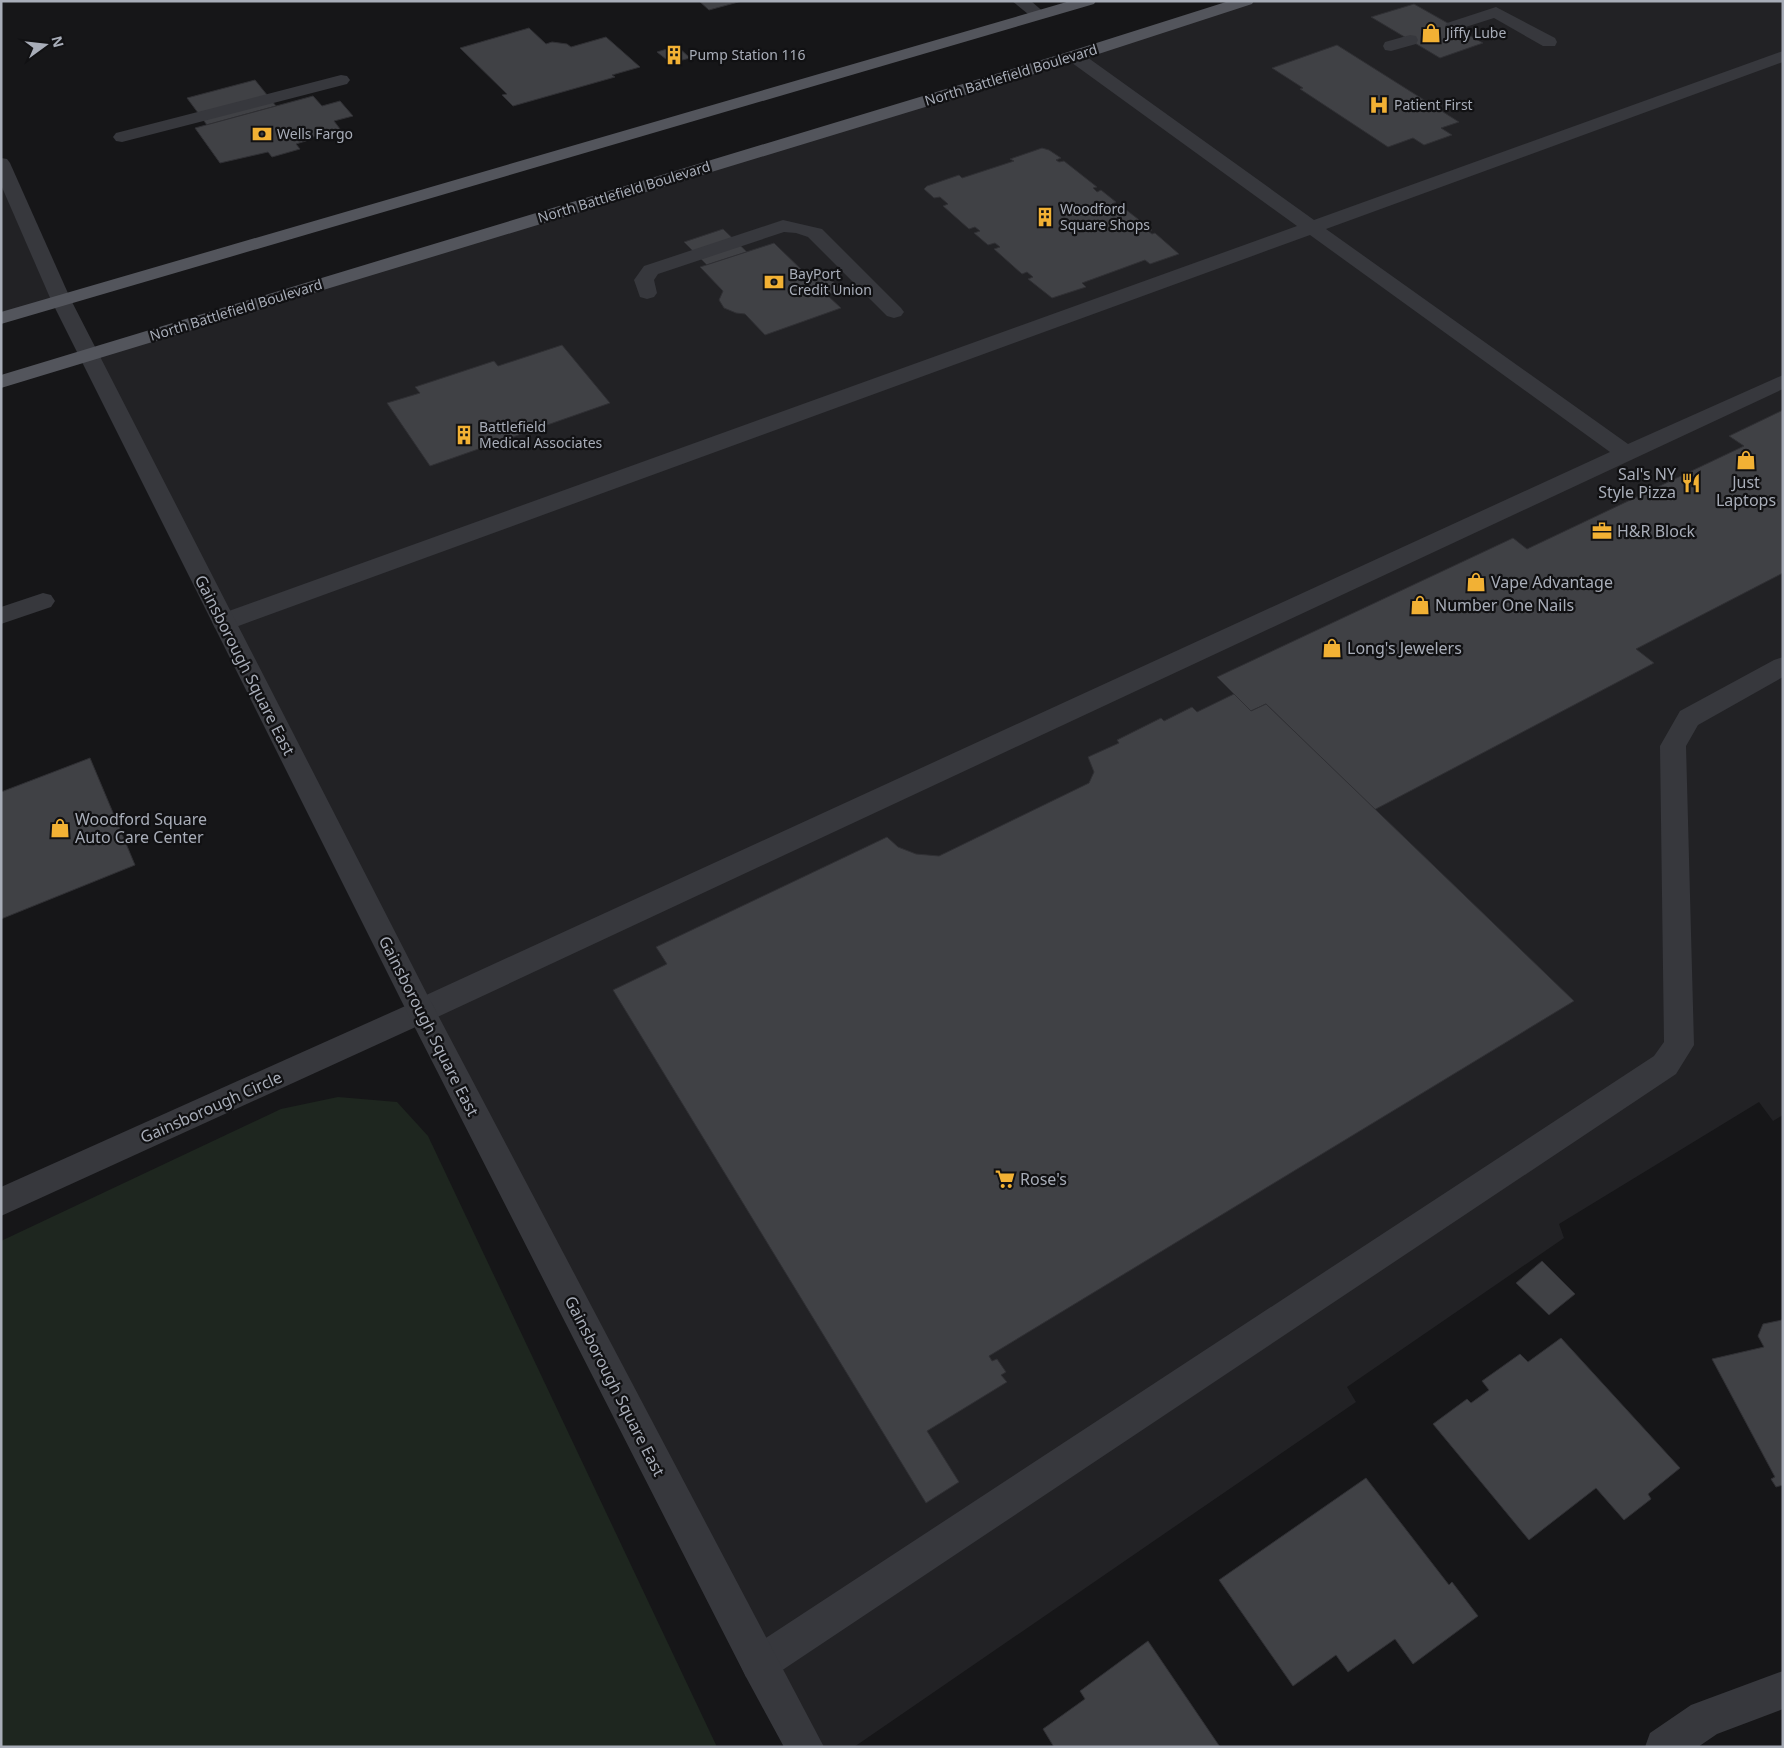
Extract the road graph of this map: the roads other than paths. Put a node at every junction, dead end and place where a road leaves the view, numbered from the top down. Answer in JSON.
{"nodes":[{"id":1,"x":1020,"y":1,"type":"edge"},
{"id":2,"x":1088,"y":1,"type":"edge"},
{"id":3,"x":1246,"y":1,"type":"edge"},
{"id":4,"x":1039,"y":16,"type":"junction"},
{"id":5,"x":1453,"y":26,"type":"dead end"},
{"id":6,"x":1410,"y":40,"type":"dead end"},
{"id":7,"x":1549,"y":42,"type":"dead end"},
{"id":8,"x":1391,"y":46,"type":"dead end"},
{"id":9,"x":1074,"y":56,"type":"junction"},
{"id":10,"x":1783,"y":56,"type":"edge"},
{"id":11,"x":342,"y":80,"type":"dead end"},
{"id":12,"x":122,"y":137,"type":"dead end"},
{"id":13,"x":1,"y":162,"type":"edge"},
{"id":14,"x":1312,"y":227,"type":"junction"},
{"id":15,"x":647,"y":293,"type":"dead end"},
{"id":16,"x":61,"y":300,"type":"junction"},
{"id":17,"x":894,"y":312,"type":"dead end"},
{"id":18,"x":1,"y":318,"type":"edge"},
{"id":19,"x":89,"y":355,"type":"junction"},
{"id":20,"x":1,"y":382,"type":"edge"},
{"id":21,"x":1783,"y":382,"type":"edge"},
{"id":22,"x":1627,"y":454,"type":"junction"},
{"id":23,"x":44,"y":601,"type":"dead end"},
{"id":24,"x":1,"y":616,"type":"edge"},
{"id":25,"x":224,"y":622,"type":"junction"},
{"id":26,"x":1783,"y":666,"type":"edge"},
{"id":27,"x":421,"y":1011,"type":"junction"},
{"id":28,"x":1,"y":1202,"type":"edge"},
{"id":29,"x":759,"y":1664,"type":"junction"},
{"id":30,"x":1783,"y":1690,"type":"edge"},
{"id":31,"x":805,"y":1747,"type":"edge"},
{"id":32,"x":1664,"y":1747,"type":"edge"}],
"edges":[{"from":1,"to":4,"type":"street"},
{"from":2,"to":4,"type":"main road"},
{"from":3,"to":9,"type":"main road","name":"North Battlefield Boulevard"},
{"from":4,"to":16,"type":"main road"},
{"from":5,"to":7,"type":"street"},
{"from":6,"to":8,"type":"street"},
{"from":9,"to":14,"type":"street"},
{"from":9,"to":19,"type":"main road","name":"North Battlefield Boulevard"},
{"from":10,"to":14,"type":"street"},
{"from":11,"to":12,"type":"street"},
{"from":13,"to":16,"type":"street","name":"Gainsborough Square East"},
{"from":14,"to":22,"type":"street"},
{"from":14,"to":25,"type":"street"},
{"from":15,"to":17,"type":"street"},
{"from":16,"to":18,"type":"main road"},
{"from":16,"to":19,"type":"street","name":"Gainsborough Square East"},
{"from":19,"to":20,"type":"main road","name":"North Battlefield Boulevard"},
{"from":19,"to":25,"type":"street","name":"Gainsborough Square East"},
{"from":21,"to":22,"type":"street","name":"Gainsborough Circle"},
{"from":22,"to":27,"type":"street","name":"Gainsborough Circle"},
{"from":23,"to":24,"type":"street"},
{"from":25,"to":27,"type":"street","name":"Gainsborough Square East"},
{"from":26,"to":29,"type":"street"},
{"from":27,"to":28,"type":"street","name":"Gainsborough Circle"},
{"from":27,"to":29,"type":"street","name":"Gainsborough Square East"},
{"from":29,"to":31,"type":"street","name":"Gainsborough Square East"},
{"from":30,"to":32,"type":"street"}]}
